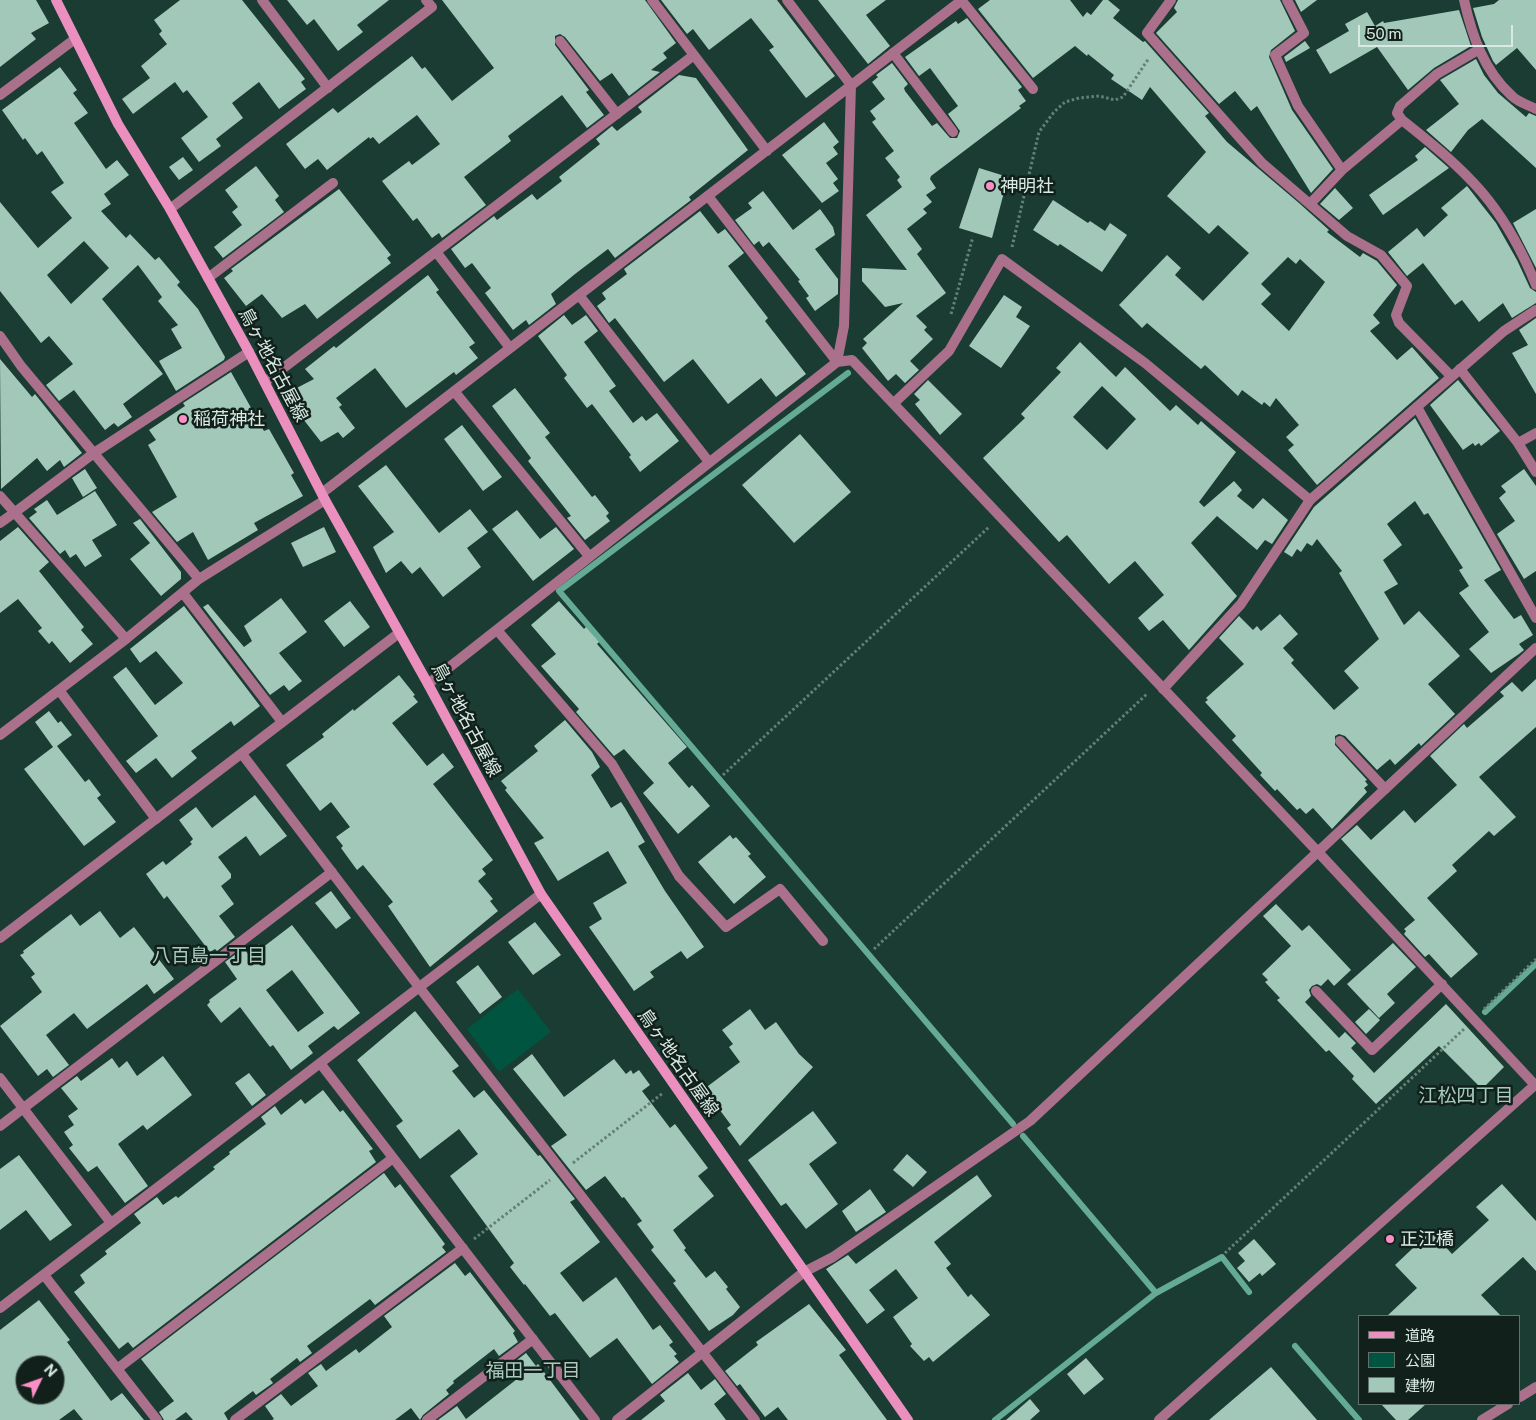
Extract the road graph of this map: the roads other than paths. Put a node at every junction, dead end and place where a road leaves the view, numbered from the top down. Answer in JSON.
{"nodes":[{"id":1,"x":56,"y":0,"type":"edge"},
{"id":2,"x":262,"y":0,"type":"edge"},
{"id":3,"x":426,"y":0,"type":"edge"},
{"id":4,"x":652,"y":0,"type":"edge"},
{"id":5,"x":787,"y":0,"type":"edge"},
{"id":6,"x":962,"y":0,"type":"edge"},
{"id":7,"x":1171,"y":0,"type":"edge"},
{"id":8,"x":1287,"y":0,"type":"edge"},
{"id":9,"x":1464,"y":0,"type":"edge"},
{"id":10,"x":76,"y":39,"type":"junction"},
{"id":11,"x":560,"y":41,"type":"dead end"},
{"id":12,"x":1478,"y":50,"type":"junction"},
{"id":13,"x":893,"y":53,"type":"junction"},
{"id":14,"x":694,"y":55,"type":"junction"},
{"id":15,"x":851,"y":86,"type":"junction"},
{"id":16,"x":328,"y":88,"type":"junction"},
{"id":17,"x":1033,"y":90,"type":"dead end"},
{"id":18,"x":0,"y":95,"type":"edge"},
{"id":19,"x":1536,"y":108,"type":"edge"},
{"id":20,"x":617,"y":114,"type":"junction"},
{"id":21,"x":1402,"y":120,"type":"junction"},
{"id":22,"x":954,"y":132,"type":"dead end"},
{"id":23,"x":767,"y":150,"type":"junction"},
{"id":24,"x":1342,"y":170,"type":"junction"},
{"id":25,"x":333,"y":183,"type":"dead end"},
{"id":26,"x":708,"y":196,"type":"junction"},
{"id":27,"x":1310,"y":204,"type":"junction"},
{"id":28,"x":170,"y":209,"type":"junction"},
{"id":29,"x":437,"y":253,"type":"junction"},
{"id":30,"x":208,"y":278,"type":"junction"},
{"id":31,"x":1536,"y":285,"type":"edge"},
{"id":32,"x":580,"y":295,"type":"junction"},
{"id":33,"x":1536,"y":310,"type":"edge"},
{"id":34,"x":0,"y":336,"type":"edge"},
{"id":35,"x":510,"y":348,"type":"junction"},
{"id":36,"x":249,"y":352,"type":"junction"},
{"id":37,"x":837,"y":362,"type":"junction"},
{"id":38,"x":1460,"y":369,"type":"junction"},
{"id":39,"x":1451,"y":376,"type":"junction"},
{"id":40,"x":265,"y":382,"type":"junction"},
{"id":41,"x":454,"y":391,"type":"junction"},
{"id":42,"x":894,"y":403,"type":"junction"},
{"id":43,"x":1417,"y":407,"type":"junction"},
{"id":44,"x":1536,"y":433,"type":"edge"},
{"id":45,"x":1518,"y":443,"type":"junction"},
{"id":46,"x":94,"y":453,"type":"junction"},
{"id":47,"x":709,"y":462,"type":"junction"},
{"id":48,"x":1536,"y":472,"type":"edge"},
{"id":49,"x":0,"y":496,"type":"edge"},
{"id":50,"x":324,"y":496,"type":"junction"},
{"id":51,"x":1310,"y":500,"type":"junction"},
{"id":52,"x":14,"y":513,"type":"junction"},
{"id":53,"x":0,"y":523,"type":"edge"},
{"id":54,"x":589,"y":556,"type":"junction"},
{"id":55,"x":200,"y":579,"type":"junction"},
{"id":56,"x":183,"y":593,"type":"junction"},
{"id":57,"x":1536,"y":618,"type":"edge"},
{"id":58,"x":497,"y":630,"type":"junction"},
{"id":59,"x":399,"y":633,"type":"junction"},
{"id":60,"x":126,"y":639,"type":"junction"},
{"id":61,"x":1536,"y":648,"type":"edge"},
{"id":62,"x":428,"y":684,"type":"junction"},
{"id":63,"x":1160,"y":687,"type":"junction"},
{"id":64,"x":60,"y":690,"type":"junction"},
{"id":65,"x":282,"y":722,"type":"junction"},
{"id":66,"x":0,"y":735,"type":"edge"},
{"id":67,"x":1340,"y":741,"type":"dead end"},
{"id":68,"x":242,"y":754,"type":"junction"},
{"id":69,"x":1385,"y":790,"type":"junction"},
{"id":70,"x":156,"y":819,"type":"junction"},
{"id":71,"x":1318,"y":852,"type":"junction"},
{"id":72,"x":332,"y":872,"type":"junction"},
{"id":73,"x":541,"y":894,"type":"junction"},
{"id":74,"x":0,"y":938,"type":"edge"},
{"id":75,"x":823,"y":941,"type":"dead end"},
{"id":76,"x":1442,"y":984,"type":"junction"},
{"id":77,"x":419,"y":987,"type":"junction"},
{"id":78,"x":1316,"y":991,"type":"dead end"},
{"id":79,"x":320,"y":1063,"type":"junction"},
{"id":80,"x":0,"y":1078,"type":"edge"},
{"id":81,"x":1536,"y":1085,"type":"edge"},
{"id":82,"x":23,"y":1108,"type":"junction"},
{"id":83,"x":0,"y":1126,"type":"edge"},
{"id":84,"x":393,"y":1158,"type":"junction"},
{"id":85,"x":111,"y":1223,"type":"junction"},
{"id":86,"x":463,"y":1248,"type":"junction"},
{"id":87,"x":804,"y":1272,"type":"junction"},
{"id":88,"x":44,"y":1275,"type":"junction"},
{"id":89,"x":0,"y":1308,"type":"edge"},
{"id":90,"x":533,"y":1339,"type":"junction"},
{"id":91,"x":704,"y":1354,"type":"junction"},
{"id":92,"x":117,"y":1369,"type":"junction"},
{"id":93,"x":1536,"y":1387,"type":"edge"},
{"id":94,"x":1521,"y":1396,"type":"edge"},
{"id":95,"x":1506,"y":1405,"type":"edge"},
{"id":96,"x":247,"y":1416,"type":"edge"},
{"id":97,"x":158,"y":1420,"type":"edge"},
{"id":98,"x":235,"y":1420,"type":"edge"},
{"id":99,"x":427,"y":1420,"type":"edge"},
{"id":100,"x":595,"y":1420,"type":"edge"},
{"id":101,"x":617,"y":1420,"type":"edge"},
{"id":102,"x":755,"y":1420,"type":"edge"},
{"id":103,"x":908,"y":1420,"type":"edge"},
{"id":104,"x":1159,"y":1420,"type":"edge"},
{"id":105,"x":1482,"y":1420,"type":"edge"}],
"edges":[{"from":1,"to":10,"type":"main road","name":"鳥ヶ地名古屋線"},
{"from":2,"to":16,"type":"street"},
{"from":3,"to":16,"type":"street"},
{"from":4,"to":14,"type":"street"},
{"from":5,"to":15,"type":"street"},
{"from":6,"to":13,"type":"street"},
{"from":6,"to":17,"type":"street"},
{"from":7,"to":27,"type":"street"},
{"from":8,"to":24,"type":"street"},
{"from":9,"to":12,"type":"street"},
{"from":10,"to":18,"type":"street"},
{"from":10,"to":28,"type":"main road","name":"鳥ヶ地名古屋線"},
{"from":11,"to":20,"type":"street"},
{"from":12,"to":19,"type":"street"},
{"from":12,"to":21,"type":"street"},
{"from":13,"to":15,"type":"street"},
{"from":13,"to":22,"type":"street"},
{"from":14,"to":20,"type":"street"},
{"from":14,"to":23,"type":"street"},
{"from":15,"to":23,"type":"street"},
{"from":15,"to":37,"type":"street"},
{"from":16,"to":28,"type":"street"},
{"from":20,"to":29,"type":"street"},
{"from":21,"to":24,"type":"street"},
{"from":21,"to":31,"type":"street"},
{"from":23,"to":26,"type":"street"},
{"from":24,"to":27,"type":"street"},
{"from":25,"to":30,"type":"street"},
{"from":26,"to":32,"type":"street"},
{"from":26,"to":37,"type":"street"},
{"from":27,"to":39,"type":"street"},
{"from":28,"to":30,"type":"main road","name":"鳥ヶ地名古屋線"},
{"from":29,"to":35,"type":"street"},
{"from":29,"to":40,"type":"street"},
{"from":30,"to":36,"type":"main road","name":"鳥ヶ地名古屋線"},
{"from":32,"to":35,"type":"street"},
{"from":32,"to":47,"type":"street"},
{"from":33,"to":38,"type":"street"},
{"from":34,"to":46,"type":"street"},
{"from":35,"to":41,"type":"street"},
{"from":36,"to":40,"type":"main road","name":"鳥ヶ地名古屋線"},
{"from":36,"to":46,"type":"street"},
{"from":37,"to":42,"type":"street"},
{"from":37,"to":47,"type":"street"},
{"from":38,"to":39,"type":"street"},
{"from":38,"to":45,"type":"street"},
{"from":39,"to":43,"type":"street"},
{"from":40,"to":50,"type":"main road","name":"鳥ヶ地名古屋線"},
{"from":41,"to":50,"type":"street"},
{"from":41,"to":54,"type":"street"},
{"from":42,"to":51,"type":"street"},
{"from":42,"to":63,"type":"street"},
{"from":43,"to":51,"type":"street"},
{"from":43,"to":57,"type":"street"},
{"from":44,"to":45,"type":"street"},
{"from":45,"to":48,"type":"street"},
{"from":46,"to":52,"type":"street"},
{"from":46,"to":55,"type":"street"},
{"from":47,"to":54,"type":"street"},
{"from":49,"to":52,"type":"street"},
{"from":50,"to":55,"type":"street"},
{"from":50,"to":59,"type":"main road","name":"鳥ヶ地名古屋線"},
{"from":51,"to":63,"type":"street"},
{"from":52,"to":53,"type":"street"},
{"from":52,"to":60,"type":"street"},
{"from":54,"to":58,"type":"street"},
{"from":55,"to":56,"type":"street"},
{"from":56,"to":60,"type":"street"},
{"from":56,"to":65,"type":"street"},
{"from":58,"to":62,"type":"street"},
{"from":58,"to":75,"type":"street"},
{"from":59,"to":62,"type":"main road","name":"鳥ヶ地名古屋線"},
{"from":59,"to":65,"type":"street"},
{"from":60,"to":64,"type":"street"},
{"from":61,"to":69,"type":"street"},
{"from":62,"to":73,"type":"main road","name":"鳥ヶ地名古屋線"},
{"from":63,"to":71,"type":"street"},
{"from":64,"to":66,"type":"street"},
{"from":64,"to":70,"type":"street"},
{"from":65,"to":68,"type":"street"},
{"from":67,"to":69,"type":"street"},
{"from":68,"to":70,"type":"street"},
{"from":68,"to":72,"type":"street"},
{"from":69,"to":71,"type":"street"},
{"from":70,"to":74,"type":"street"},
{"from":71,"to":76,"type":"street"},
{"from":71,"to":87,"type":"street"},
{"from":72,"to":77,"type":"street"},
{"from":72,"to":82,"type":"street"},
{"from":73,"to":77,"type":"street"},
{"from":73,"to":87,"type":"main road","name":"鳥ヶ地名古屋線"},
{"from":76,"to":78,"type":"street"},
{"from":76,"to":81,"type":"street"},
{"from":77,"to":79,"type":"street"},
{"from":77,"to":91,"type":"street"},
{"from":79,"to":84,"type":"street"},
{"from":79,"to":85,"type":"street"},
{"from":80,"to":82,"type":"street"},
{"from":81,"to":104,"type":"street"},
{"from":82,"to":83,"type":"street"},
{"from":82,"to":85,"type":"street"},
{"from":84,"to":86,"type":"street"},
{"from":84,"to":92,"type":"street"},
{"from":85,"to":88,"type":"street"},
{"from":86,"to":90,"type":"street"},
{"from":86,"to":96,"type":"street"},
{"from":87,"to":91,"type":"street"},
{"from":87,"to":103,"type":"main road","name":"鳥ヶ地名古屋線"},
{"from":88,"to":89,"type":"street"},
{"from":88,"to":92,"type":"street"},
{"from":90,"to":99,"type":"street"},
{"from":90,"to":100,"type":"street"},
{"from":91,"to":101,"type":"street"},
{"from":91,"to":102,"type":"street"},
{"from":92,"to":97,"type":"street"},
{"from":93,"to":94,"type":"street"},
{"from":95,"to":105,"type":"street"},
{"from":96,"to":98,"type":"street"}]}
